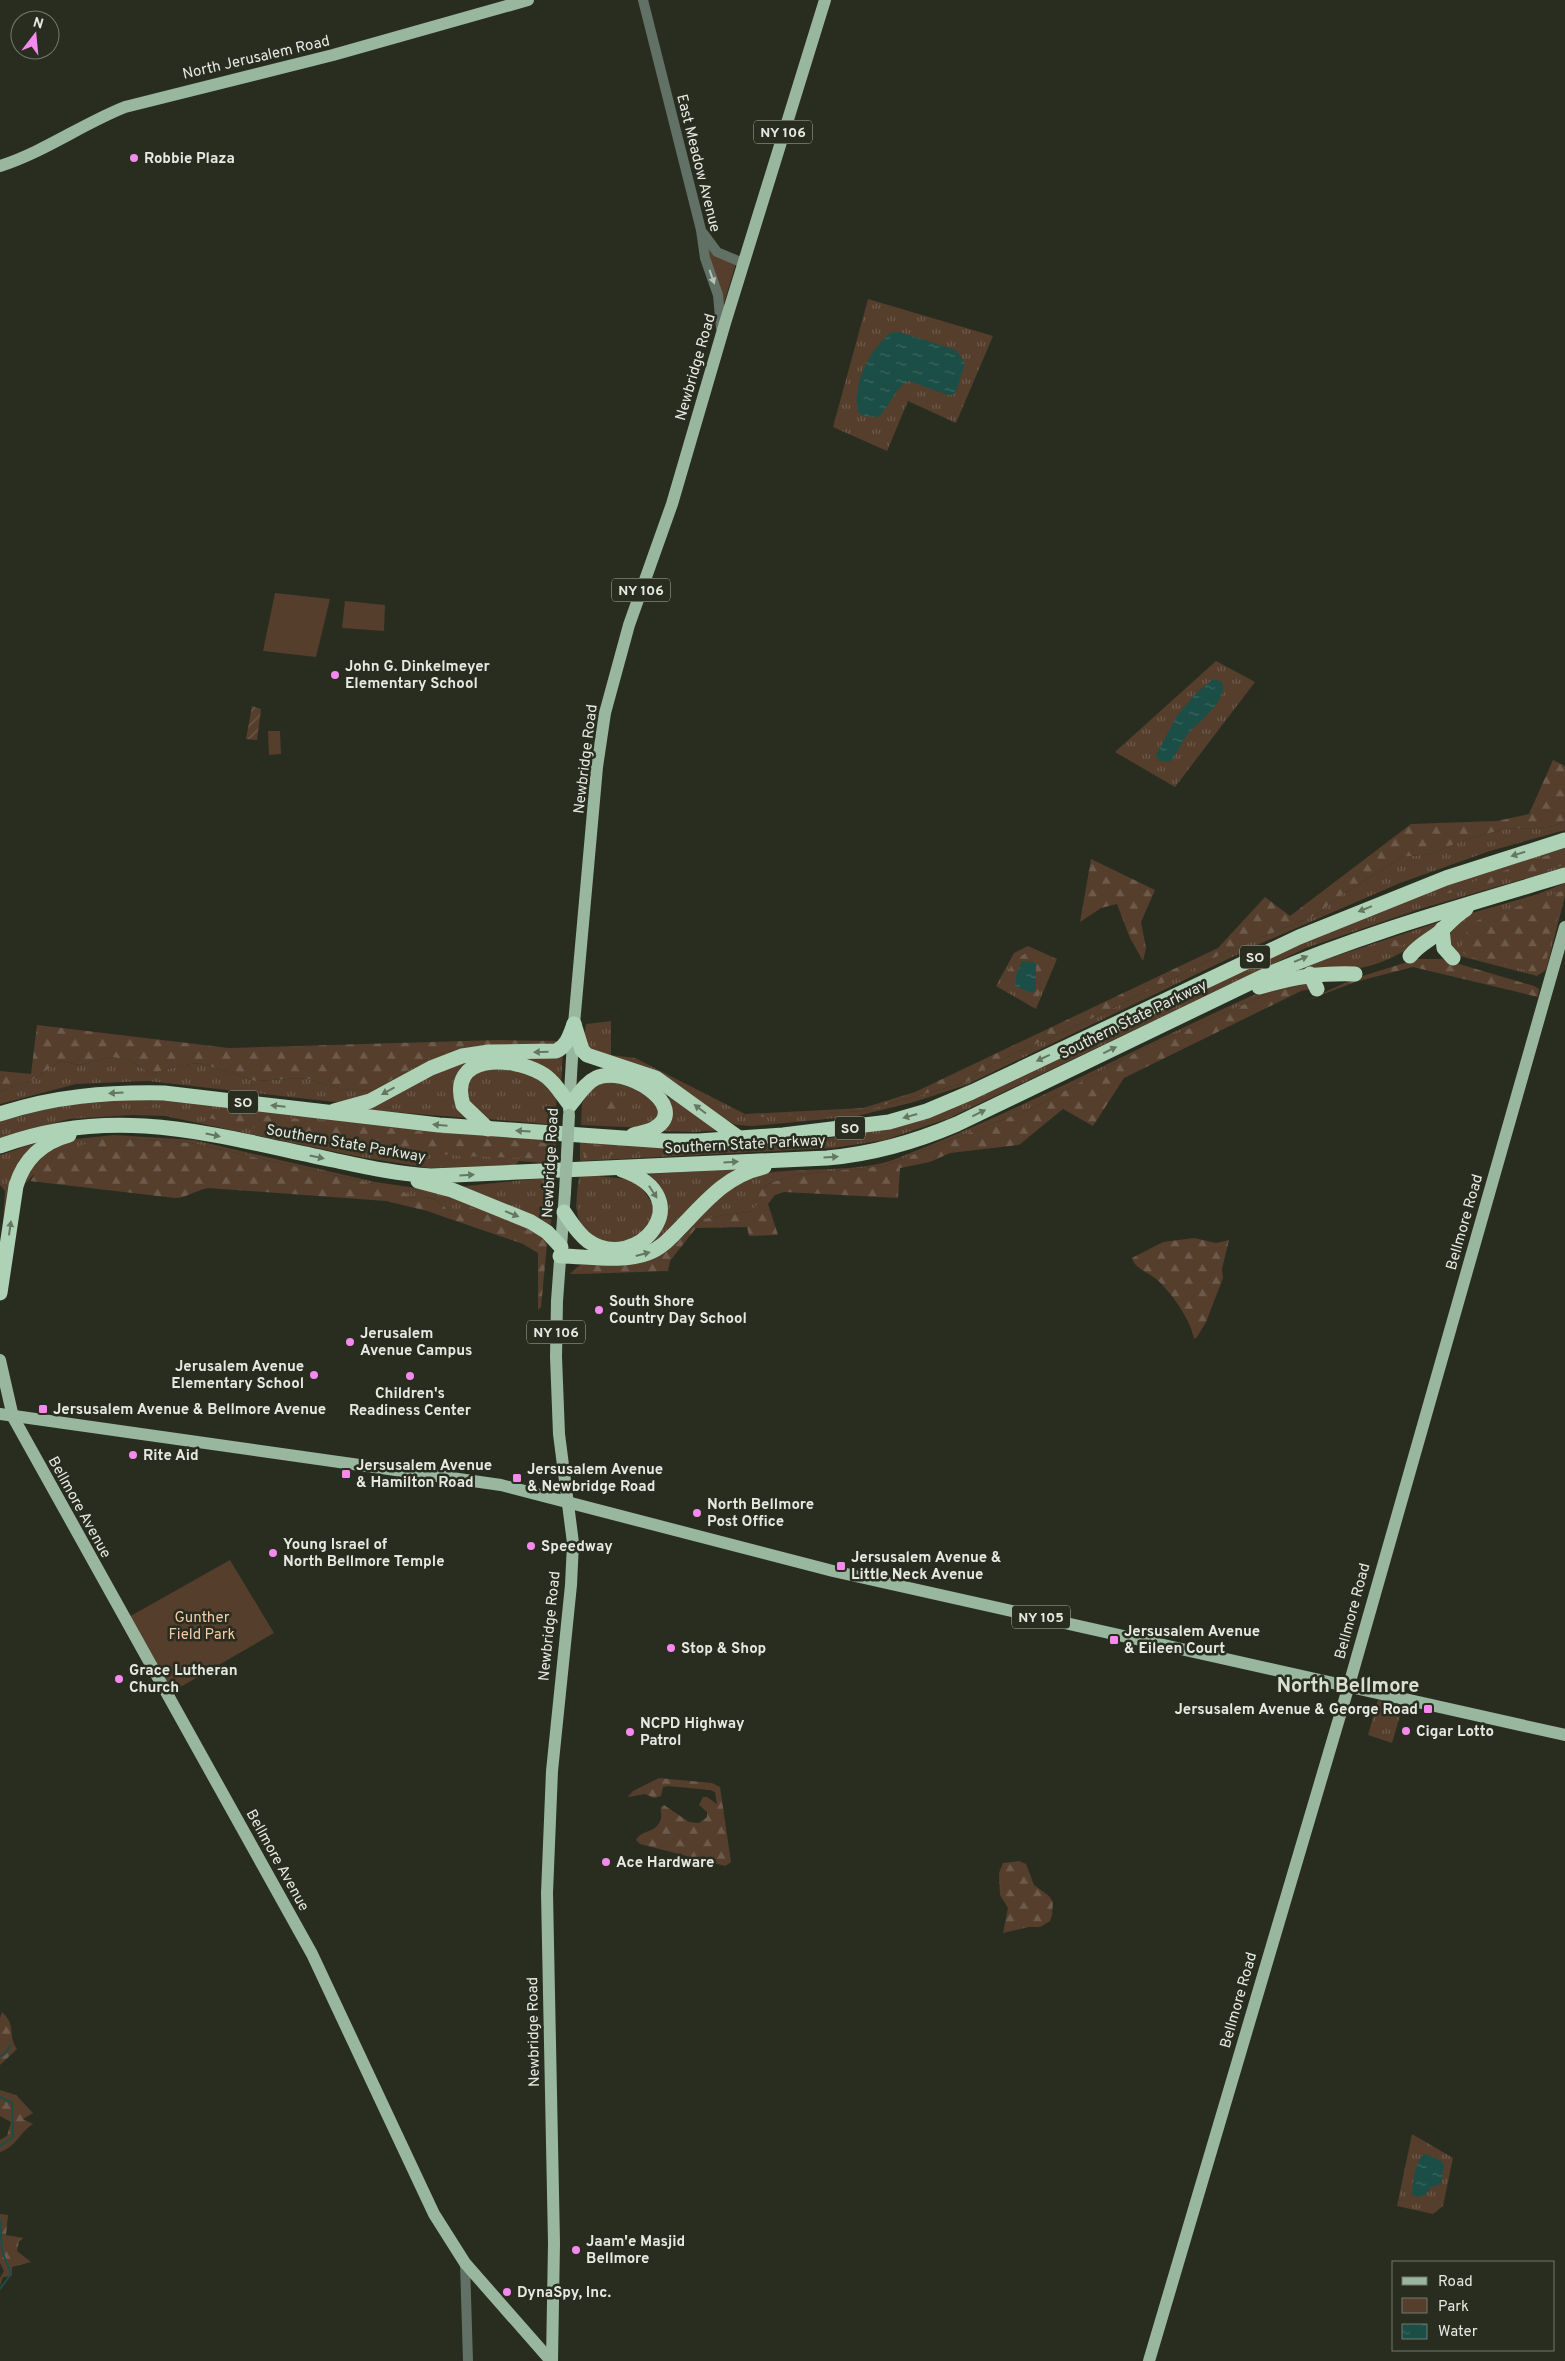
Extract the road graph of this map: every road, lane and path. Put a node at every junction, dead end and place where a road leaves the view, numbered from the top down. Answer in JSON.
{"nodes":[{"id":1,"x":528,"y":0,"type":"edge"},
{"id":2,"x":644,"y":0,"type":"edge"},
{"id":3,"x":825,"y":0,"type":"edge"},
{"id":4,"x":0,"y":166,"type":"edge"},
{"id":5,"x":701,"y":230,"type":"junction"},
{"id":6,"x":743,"y":264,"type":"junction"},
{"id":7,"x":721,"y":334,"type":"junction"},
{"id":8,"x":1565,"y":840,"type":"edge"},
{"id":9,"x":1565,"y":875,"type":"edge"},
{"id":10,"x":1488,"y":898,"type":"junction"},
{"id":11,"x":1565,"y":927,"type":"edge"},
{"id":12,"x":1442,"y":929,"type":"junction"},
{"id":13,"x":1410,"y":956,"type":"dead end"},
{"id":14,"x":1453,"y":958,"type":"dead end"},
{"id":15,"x":1310,"y":974,"type":"junction"},
{"id":16,"x":1355,"y":974,"type":"dead end"},
{"id":17,"x":1317,"y":989,"type":"dead end"},
{"id":18,"x":1210,"y":1002,"type":"junction"},
{"id":19,"x":574,"y":1024,"type":"junction"},
{"id":20,"x":569,"y":1110,"type":"junction"},
{"id":21,"x":332,"y":1112,"type":"junction"},
{"id":22,"x":0,"y":1114,"type":"edge"},
{"id":23,"x":114,"y":1124,"type":"junction"},
{"id":24,"x":488,"y":1129,"type":"junction"},
{"id":25,"x":624,"y":1138,"type":"junction"},
{"id":26,"x":739,"y":1138,"type":"junction"},
{"id":27,"x":0,"y":1146,"type":"edge"},
{"id":28,"x":793,"y":1159,"type":"junction"},
{"id":29,"x":349,"y":1164,"type":"junction"},
{"id":30,"x":613,"y":1168,"type":"junction"},
{"id":31,"x":564,"y":1212,"type":"junction"},
{"id":32,"x":560,"y":1251,"type":"junction"},
{"id":33,"x":0,"y":1293,"type":"edge"},
{"id":34,"x":0,"y":1360,"type":"edge"},
{"id":35,"x":6,"y":1416,"type":"edge"},
{"id":36,"x":568,"y":1502,"type":"junction"},
{"id":37,"x":1348,"y":1685,"type":"junction"},
{"id":38,"x":1565,"y":1735,"type":"edge"},
{"id":39,"x":465,"y":2263,"type":"junction"},
{"id":40,"x":468,"y":2361,"type":"edge"},
{"id":41,"x":552,"y":2361,"type":"edge"},
{"id":42,"x":1149,"y":2361,"type":"edge"}],
"edges":[{"from":1,"to":4,"type":"main road","name":"North Jerusalem Road"},
{"from":2,"to":5,"type":"street","name":"East Meadow Avenue"},
{"from":3,"to":6,"type":"main road","name":"Newbridge Road","number":"NY 106"},
{"from":5,"to":6,"type":"street"},
{"from":5,"to":7,"type":"street","name":"East Meadow Avenue","one_way":true},
{"from":6,"to":7,"type":"main road","name":"Newbridge Road","number":"NY 106"},
{"from":7,"to":19,"type":"main road","name":"Newbridge Road","number":"NY 106"},
{"from":8,"to":26,"type":"highway","name":"Southern State Parkway","number":"SO","one_way":true},
{"from":9,"to":10,"type":"highway","name":"Southern State Parkway","number":"SO"},
{"from":10,"to":12,"type":"highway"},
{"from":18,"to":10,"type":"highway","name":"Southern State Parkway","number":"SO","one_way":true},
{"from":11,"to":37,"type":"main road","name":"Bellmore Road"},
{"from":12,"to":13,"type":"highway"},
{"from":12,"to":14,"type":"highway"},
{"from":15,"to":16,"type":"highway"},
{"from":15,"to":17,"type":"highway"},
{"from":15,"to":18,"type":"highway"},
{"from":28,"to":18,"type":"highway","name":"Southern State Parkway","number":"SO","one_way":true},
{"from":19,"to":20,"type":"main road","name":"Newbridge Road","number":"NY 106"},
{"from":19,"to":21,"type":"highway","one_way":true},
{"from":26,"to":19,"type":"highway","one_way":true},
{"from":20,"to":24,"type":"highway"},
{"from":20,"to":25,"type":"highway"},
{"from":20,"to":31,"type":"main road","name":"Newbridge Road","number":"NY 106","bridge":true},
{"from":21,"to":22,"type":"highway","name":"Southern State Parkway","number":"SO","one_way":true},
{"from":24,"to":21,"type":"highway","name":"Southern State Parkway","number":"SO","one_way":true},
{"from":23,"to":27,"type":"highway","name":"Southern State Parkway","number":"SO"},
{"from":23,"to":29,"type":"highway","name":"Southern State Parkway","number":"SO","one_way":true},
{"from":33,"to":23,"type":"highway","one_way":true},
{"from":25,"to":24,"type":"highway","name":"Southern State Parkway","number":"SO","one_way":true},
{"from":25,"to":26,"type":"highway","name":"Southern State Parkway","number":"SO"},
{"from":30,"to":28,"type":"highway","name":"Southern State Parkway","number":"SO","one_way":true},
{"from":32,"to":28,"type":"highway","one_way":true},
{"from":29,"to":30,"type":"highway","name":"Southern State Parkway","number":"SO","one_way":true},
{"from":29,"to":32,"type":"highway","one_way":true},
{"from":30,"to":31,"type":"highway","one_way":true},
{"from":31,"to":32,"type":"main road","name":"Newbridge Road","number":"NY 106"},
{"from":32,"to":36,"type":"main road","name":"Newbridge Road","number":"NY 106"},
{"from":34,"to":35,"type":"main road","name":"Bellmore Avenue"},
{"from":35,"to":36,"type":"main road"},
{"from":35,"to":39,"type":"main road","name":"Bellmore Avenue"},
{"from":36,"to":37,"type":"main road","number":"NY 105"},
{"from":36,"to":41,"type":"main road","name":"Newbridge Road"},
{"from":37,"to":38,"type":"main road","number":"NY 105"},
{"from":37,"to":42,"type":"main road","name":"Bellmore Road"},
{"from":39,"to":40,"type":"street"},
{"from":39,"to":41,"type":"main road","name":"Bellmore Avenue"}]}
